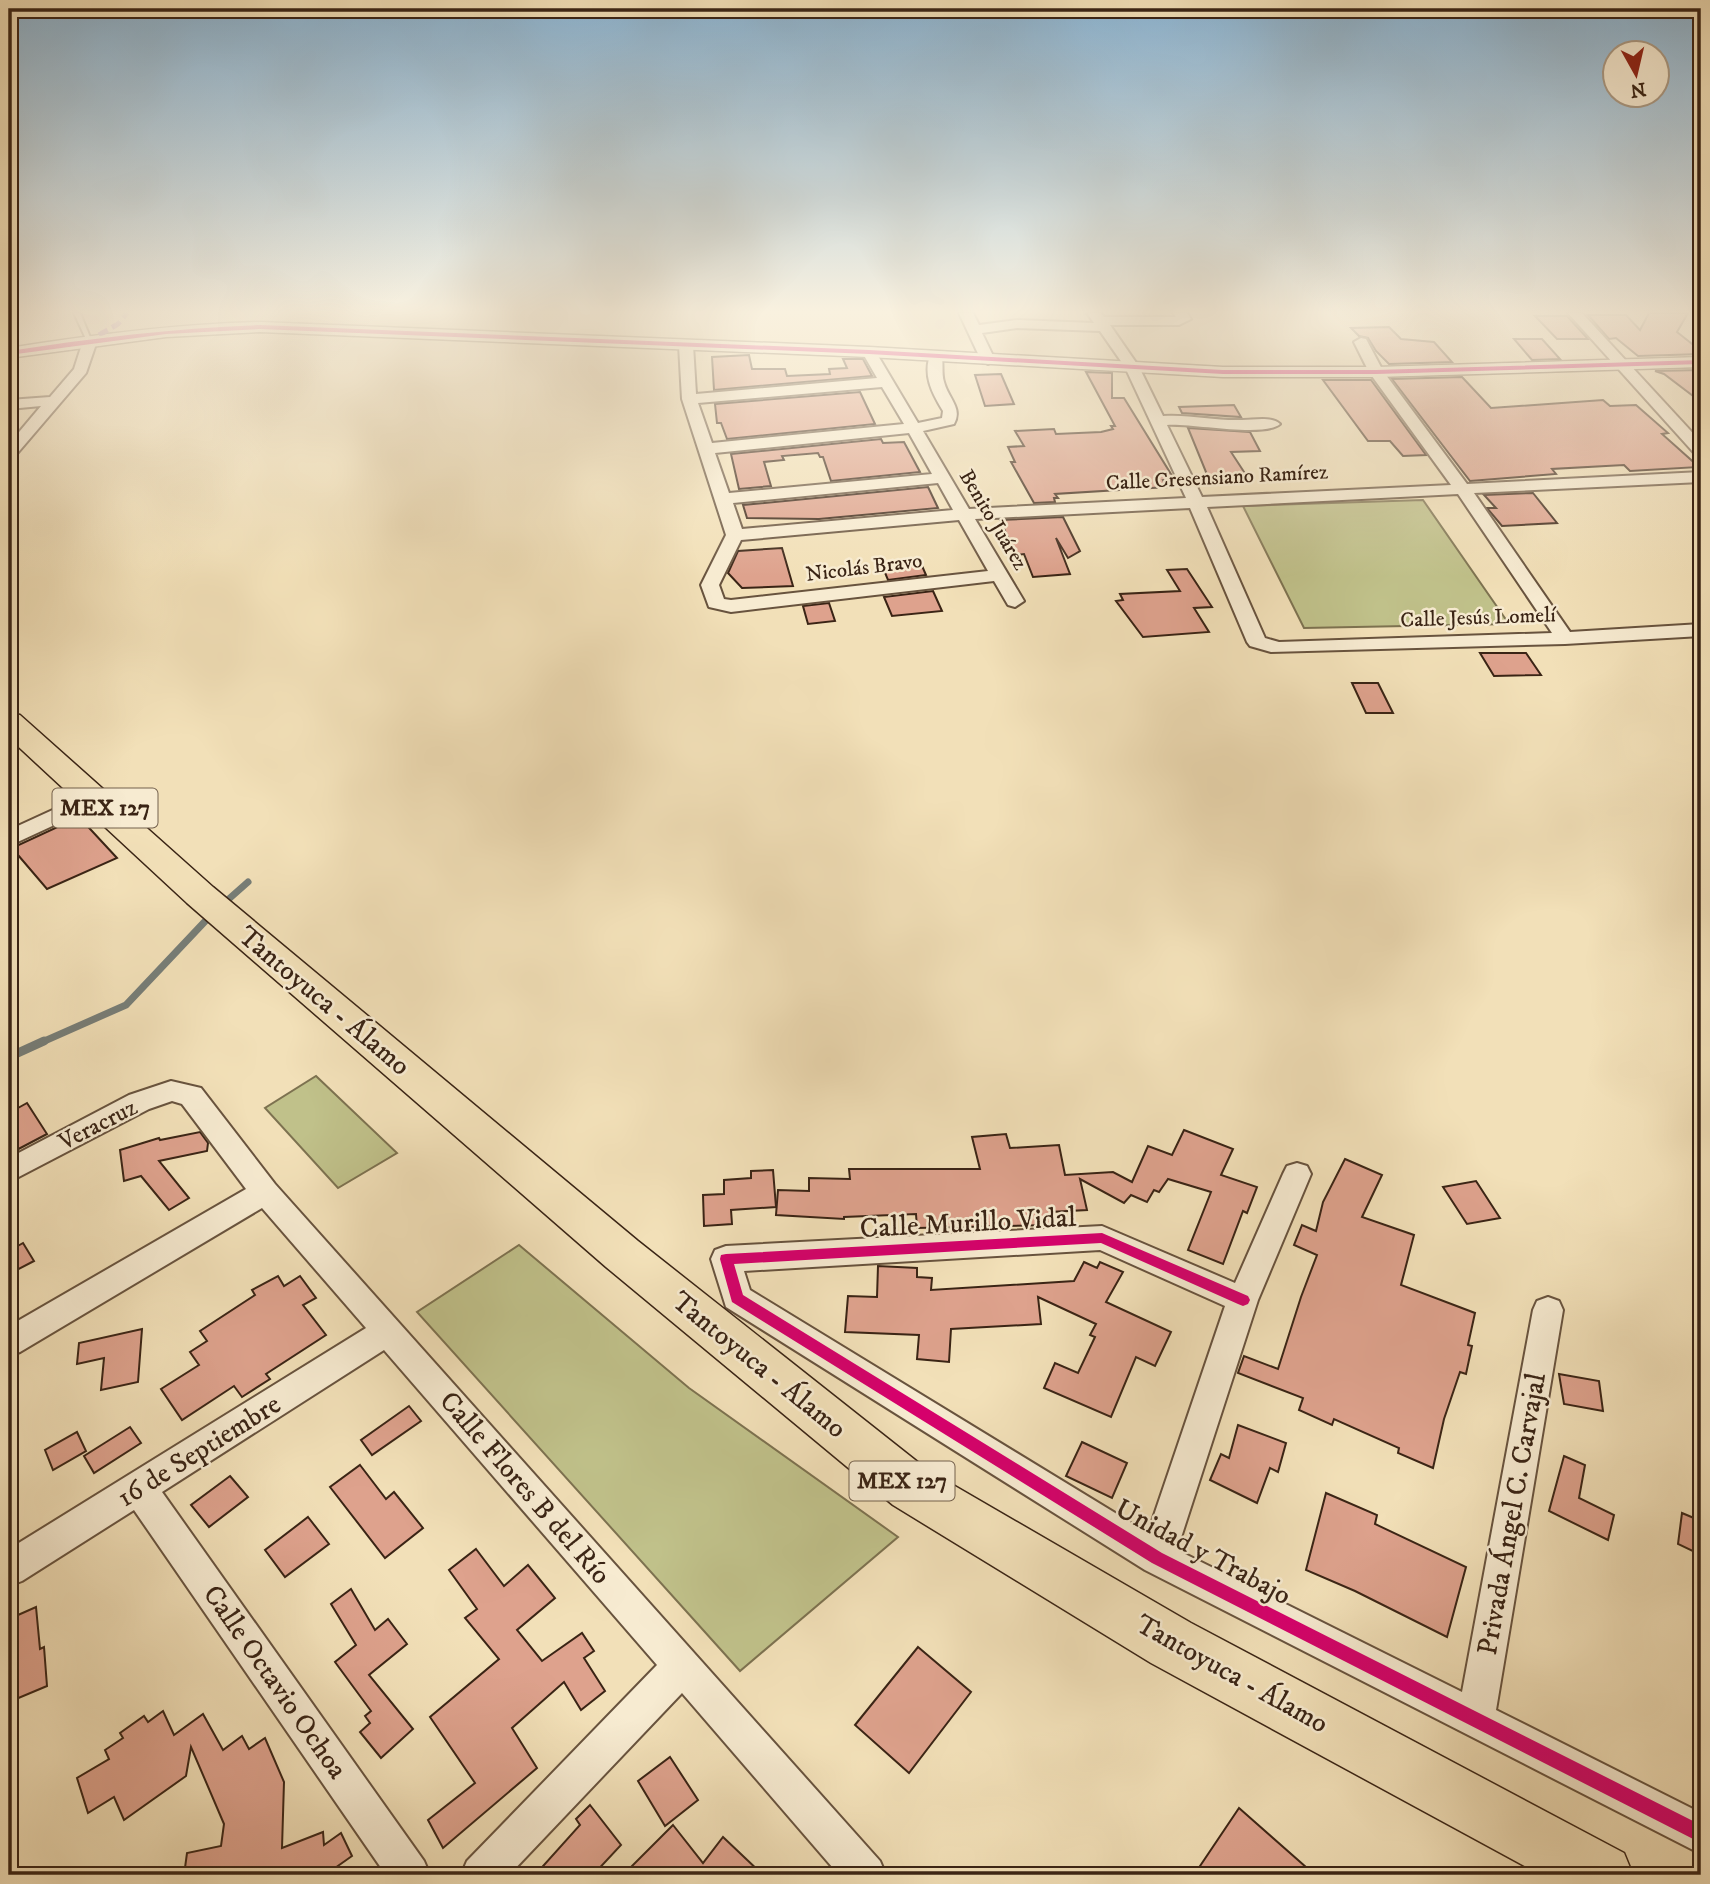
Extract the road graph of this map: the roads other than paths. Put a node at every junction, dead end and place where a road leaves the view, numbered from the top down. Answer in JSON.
{"nodes":[{"id":1,"x":55,"y":401,"type":"joint"},
{"id":2,"x":690,"y":401,"type":"edge"},
{"id":3,"x":898,"y":401,"type":"edge"},
{"id":4,"x":945,"y":401,"type":"edge"},
{"id":5,"x":1148,"y":401,"type":"edge"},
{"id":6,"x":1397,"y":401,"type":"edge"},
{"id":7,"x":1660,"y":401,"type":"edge"},
{"id":8,"x":1667,"y":401,"type":"edge"},
{"id":9,"x":9,"y":404,"type":"edge"},
{"id":10,"x":1157,"y":421,"type":"junction"},
{"id":11,"x":1272,"y":424,"type":"dead end"},
{"id":12,"x":914,"y":428,"type":"junction"},
{"id":13,"x":1701,"y":434,"type":"edge"},
{"id":14,"x":704,"y":449,"type":"junction"},
{"id":15,"x":1701,"y":452,"type":"edge"},
{"id":16,"x":9,"y":453,"type":"edge"},
{"id":17,"x":1701,"y":477,"type":"edge"},
{"id":18,"x":943,"y":478,"type":"junction"},
{"id":19,"x":1462,"y":488,"type":"junction"},
{"id":20,"x":722,"y":499,"type":"junction"},
{"id":21,"x":1196,"y":502,"type":"junction"},
{"id":22,"x":966,"y":514,"type":"junction"},
{"id":23,"x":735,"y":535,"type":"junction"},
{"id":24,"x":1002,"y":575,"type":"junction"},
{"id":25,"x":1015,"y":601,"type":"dead end"},
{"id":26,"x":1701,"y":630,"type":"edge"},
{"id":27,"x":1565,"y":638,"type":"junction"},
{"id":28,"x":9,"y":722,"type":"edge"},
{"id":29,"x":94,"y":798,"type":"junction"},
{"id":30,"x":9,"y":839,"type":"edge"},
{"id":31,"x":191,"y":1095,"type":"joint"},
{"id":32,"x":9,"y":1171,"type":"edge"},
{"id":33,"x":1297,"y":1174,"type":"dead end"},
{"id":34,"x":265,"y":1192,"type":"junction"},
{"id":35,"x":726,"y":1259,"type":"joint"},
{"id":36,"x":1243,"y":1300,"type":"junction"},
{"id":37,"x":1548,"y":1310,"type":"dead end"},
{"id":38,"x":388,"y":1331,"type":"junction"},
{"id":39,"x":9,"y":1342,"type":"edge"},
{"id":40,"x":139,"y":1489,"type":"junction"},
{"id":41,"x":1157,"y":1558,"type":"junction"},
{"id":42,"x":9,"y":1569,"type":"edge"},
{"id":43,"x":682,"y":1666,"type":"junction"},
{"id":44,"x":1476,"y":1718,"type":"junction"},
{"id":45,"x":1701,"y":1834,"type":"edge"},
{"id":46,"x":410,"y":1875,"type":"edge"},
{"id":47,"x":481,"y":1875,"type":"edge"},
{"id":48,"x":866,"y":1875,"type":"edge"},
{"id":49,"x":1602,"y":1875,"type":"edge"}],
"edges":[{"from":1,"to":9,"type":"street"},
{"from":1,"to":16,"type":"street"},
{"from":2,"to":14,"type":"street"},
{"from":3,"to":12,"type":"street","name":"Benito Juárez"},
{"from":4,"to":12,"type":"street"},
{"from":5,"to":10,"type":"street"},
{"from":6,"to":19,"type":"street"},
{"from":7,"to":15,"type":"street"},
{"from":8,"to":13,"type":"street"},
{"from":10,"to":11,"type":"street"},
{"from":10,"to":21,"type":"street"},
{"from":12,"to":14,"type":"street"},
{"from":12,"to":18,"type":"street","name":"Benito Juárez"},
{"from":14,"to":20,"type":"street"},
{"from":17,"to":19,"type":"street","name":"Calle Cresensiano Ramírez"},
{"from":18,"to":20,"type":"street"},
{"from":18,"to":22,"type":"street","name":"Benito Juárez"},
{"from":19,"to":21,"type":"street","name":"Calle Cresensiano Ramírez"},
{"from":19,"to":27,"type":"street"},
{"from":20,"to":23,"type":"street"},
{"from":21,"to":22,"type":"street","name":"Calle Cresensiano Ramírez"},
{"from":21,"to":27,"type":"street","name":"Calle Jesús Lomelí"},
{"from":22,"to":23,"type":"street","name":"Calle Cresensiano Ramírez"},
{"from":22,"to":24,"type":"street","name":"Benito Juárez"},
{"from":23,"to":24,"type":"street","name":"Nicolás Bravo"},
{"from":24,"to":25,"type":"street","name":"Benito Juárez"},
{"from":26,"to":27,"type":"street","name":"Calle Jesús Lomelí"},
{"from":28,"to":29,"type":"main road","name":"Tantoyuca - Álamo","number":"MEX 127"},
{"from":29,"to":30,"type":"street"},
{"from":29,"to":49,"type":"main road","name":"Tantoyuca - Álamo","number":"MEX 127"},
{"from":31,"to":32,"type":"street","name":"Veracruz"},
{"from":31,"to":34,"type":"street","name":"Calle Flores B del Río"},
{"from":33,"to":36,"type":"street"},
{"from":34,"to":38,"type":"street","name":"Calle Flores B del Río"},
{"from":34,"to":39,"type":"street"},
{"from":35,"to":36,"type":"street","name":"Calle Murillo Vidal"},
{"from":35,"to":41,"type":"street","name":"Unidad y Trabajo"},
{"from":36,"to":41,"type":"street"},
{"from":37,"to":44,"type":"street","name":"Privada Ángel C. Carvajal"},
{"from":38,"to":40,"type":"street","name":"16 de Septiembre"},
{"from":38,"to":43,"type":"street","name":"Calle Flores B del Río"},
{"from":40,"to":42,"type":"street","name":"16 de Septiembre"},
{"from":40,"to":46,"type":"street","name":"Calle Octavio Ochoa"},
{"from":41,"to":44,"type":"street","name":"Unidad y Trabajo"},
{"from":43,"to":47,"type":"street"},
{"from":43,"to":48,"type":"street","name":"Calle Flores B del Río"},
{"from":44,"to":45,"type":"street","name":"Unidad y Trabajo"}]}
